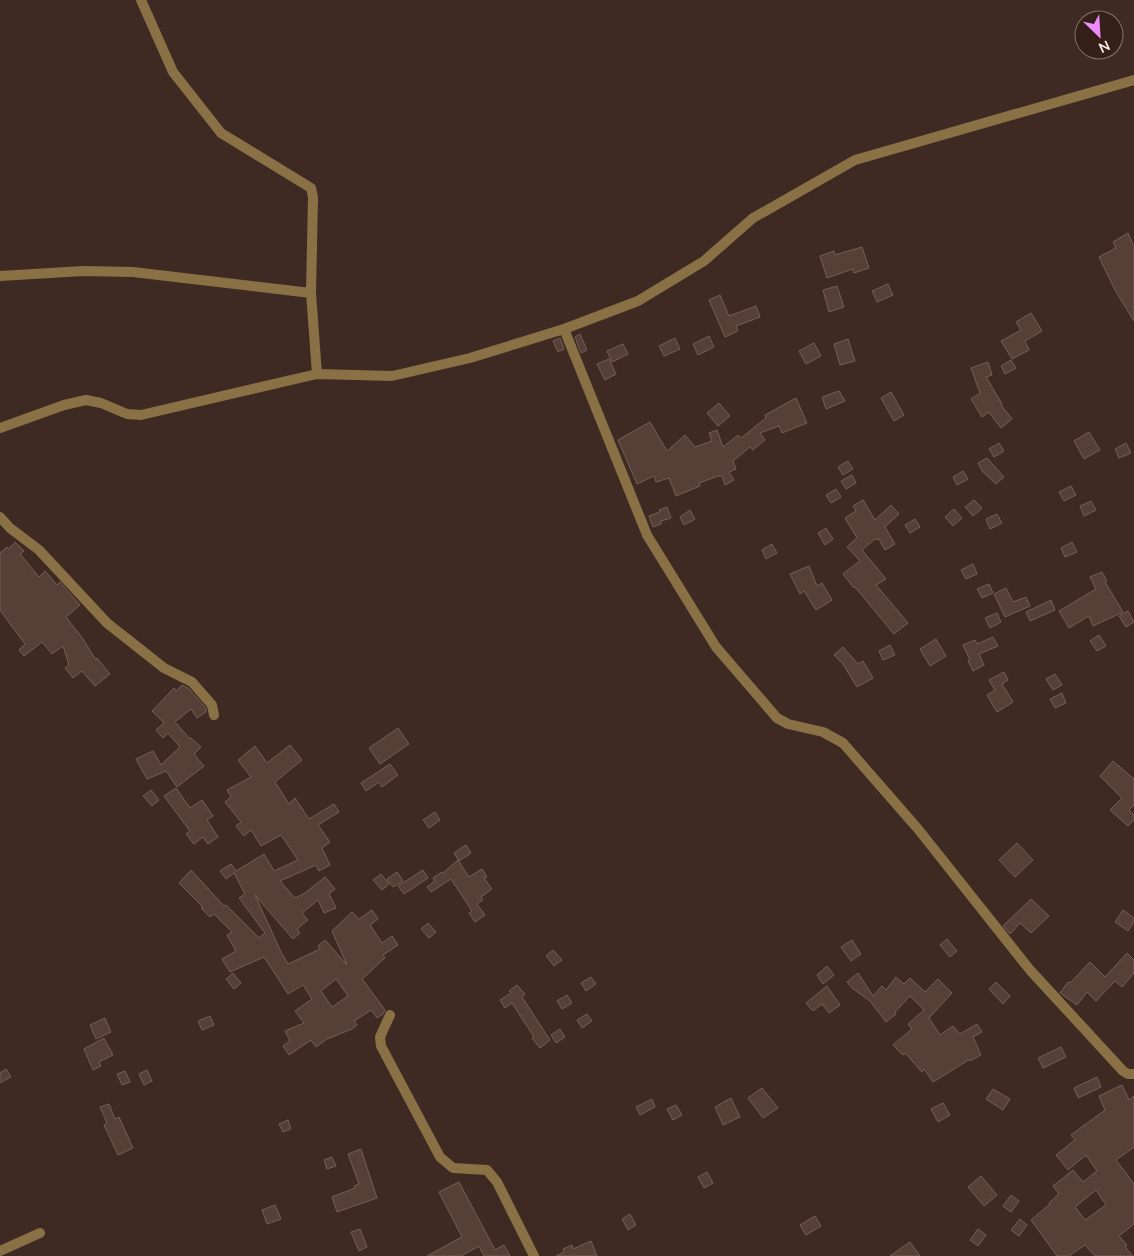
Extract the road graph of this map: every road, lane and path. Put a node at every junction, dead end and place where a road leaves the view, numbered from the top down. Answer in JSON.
{"nodes":[{"id":1,"x":141,"y":0,"type":"edge"},
{"id":2,"x":1134,"y":80,"type":"edge"},
{"id":3,"x":0,"y":276,"type":"edge"},
{"id":4,"x":311,"y":293,"type":"junction"},
{"id":5,"x":564,"y":328,"type":"junction"},
{"id":6,"x":317,"y":374,"type":"junction"},
{"id":7,"x":0,"y":428,"type":"edge"},
{"id":8,"x":0,"y":517,"type":"edge"},
{"id":9,"x":214,"y":715,"type":"dead end"},
{"id":10,"x":390,"y":1015,"type":"dead end"},
{"id":11,"x":1134,"y":1074,"type":"edge"},
{"id":12,"x":40,"y":1233,"type":"dead end"},
{"id":13,"x":0,"y":1251,"type":"edge"},
{"id":14,"x":534,"y":1256,"type":"edge"}],
"edges":[{"from":1,"to":4,"type":"street"},
{"from":2,"to":5,"type":"street"},
{"from":3,"to":4,"type":"street"},
{"from":4,"to":6,"type":"street"},
{"from":5,"to":6,"type":"street"},
{"from":5,"to":11,"type":"street"},
{"from":6,"to":7,"type":"street"},
{"from":8,"to":9,"type":"street"},
{"from":10,"to":14,"type":"street"},
{"from":12,"to":13,"type":"street"}]}
